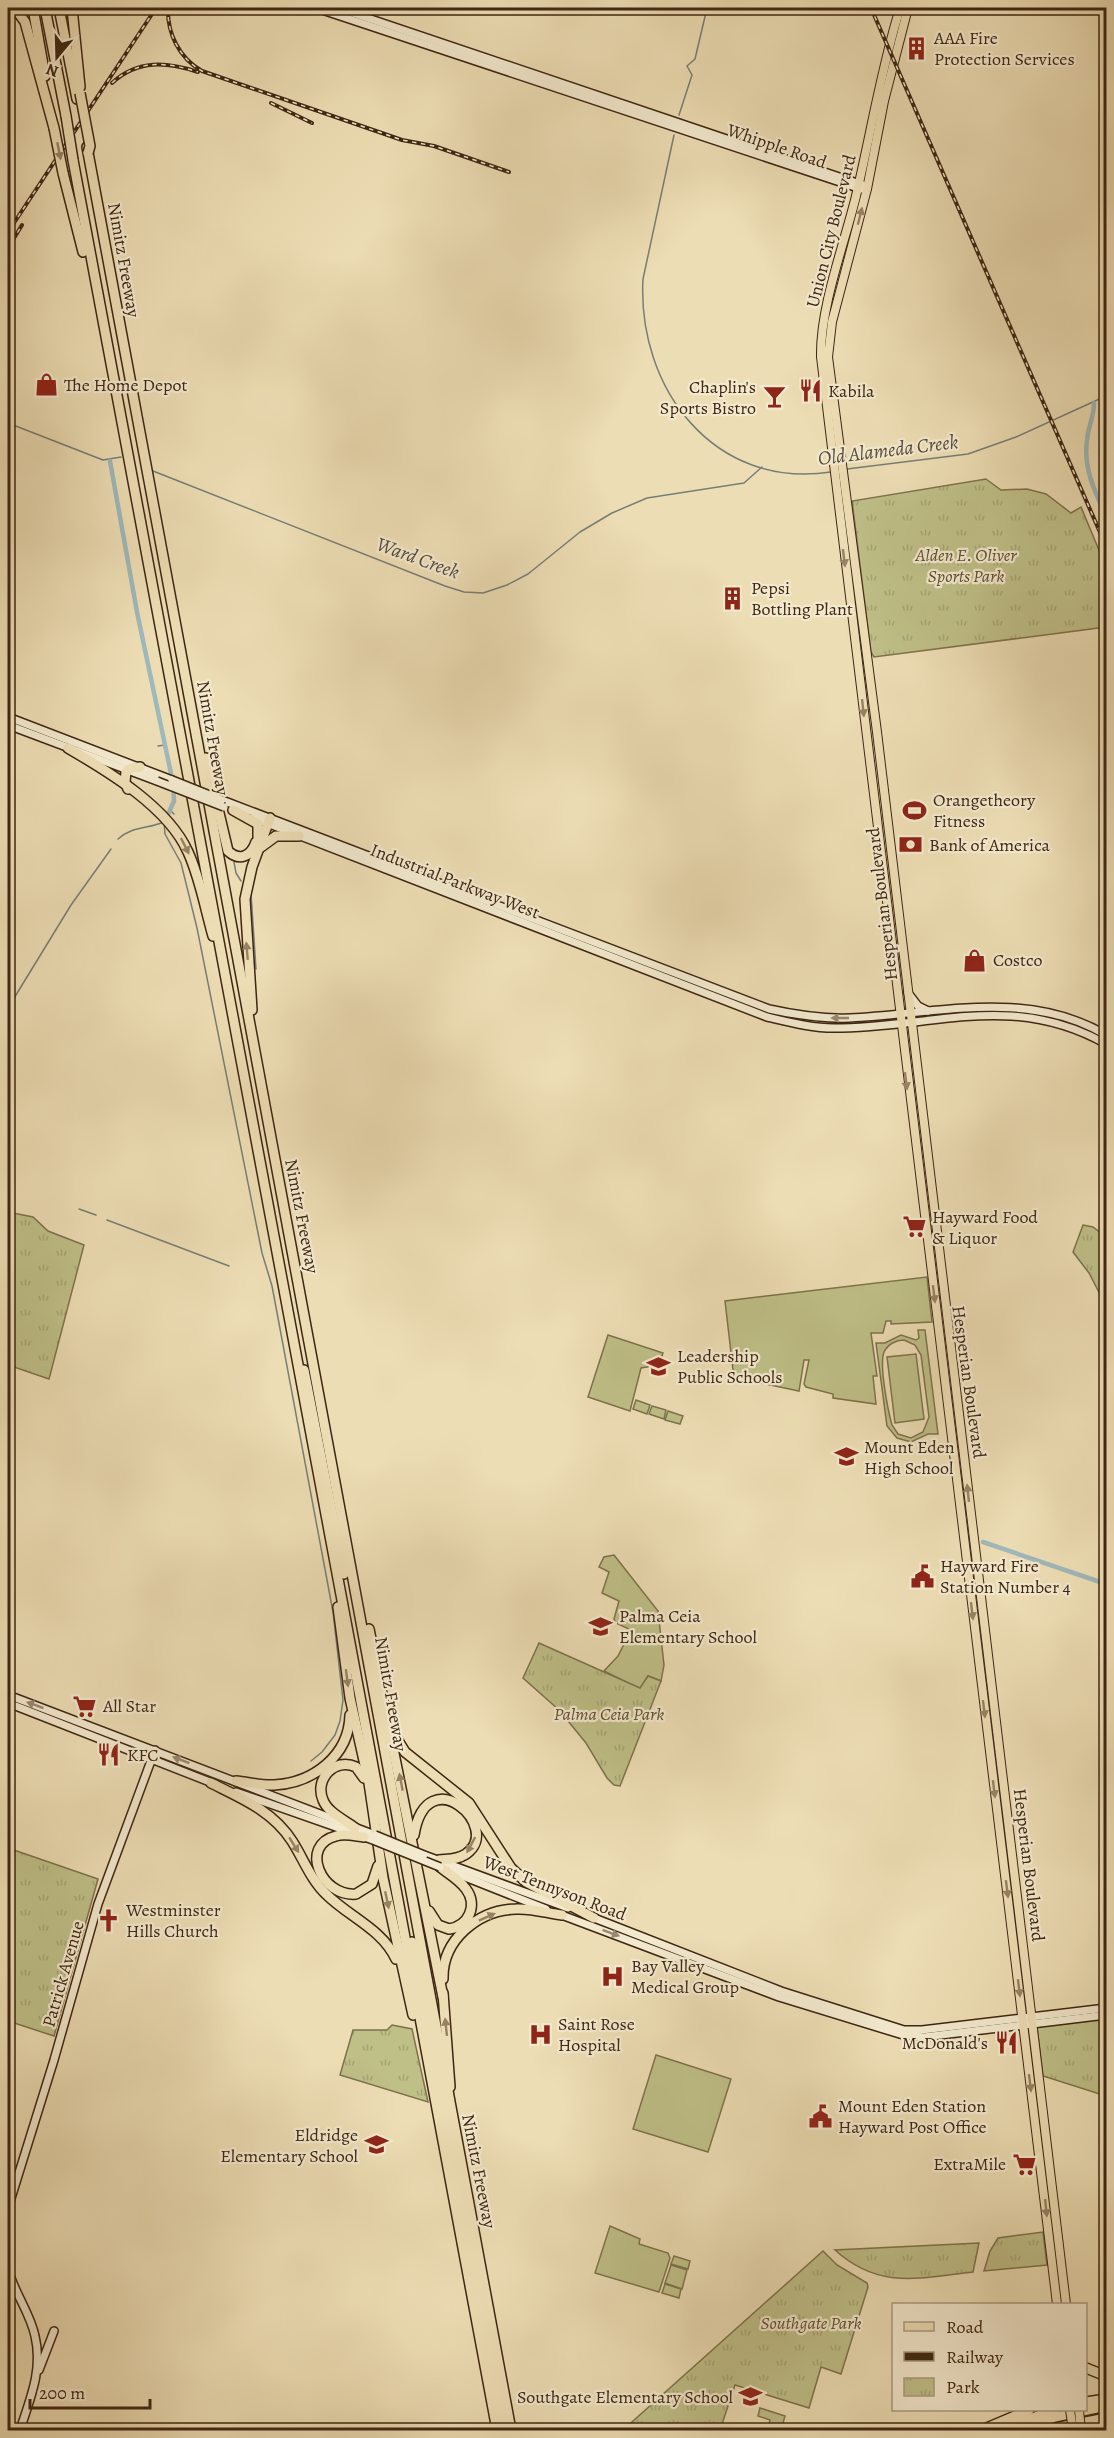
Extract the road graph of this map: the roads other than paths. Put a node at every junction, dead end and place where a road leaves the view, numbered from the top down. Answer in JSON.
{"nodes":[{"id":1,"x":15,"y":8,"type":"edge"},
{"id":2,"x":33,"y":8,"type":"edge"},
{"id":3,"x":45,"y":8,"type":"edge"},
{"id":4,"x":58,"y":8,"type":"edge"},
{"id":5,"x":72,"y":8,"type":"edge"},
{"id":6,"x":316,"y":8,"type":"edge"},
{"id":7,"x":338,"y":8,"type":"edge"},
{"id":8,"x":900,"y":8,"type":"edge"},
{"id":9,"x":908,"y":8,"type":"edge"},
{"id":10,"x":79,"y":96,"type":"junction"},
{"id":11,"x":54,"y":128,"type":"junction"},
{"id":12,"x":86,"y":142,"type":"junction"},
{"id":13,"x":88,"y":153,"type":"junction"},
{"id":14,"x":76,"y":179,"type":"junction"},
{"id":15,"x":858,"y":185,"type":"junction"},
{"id":16,"x":867,"y":189,"type":"junction"},
{"id":17,"x":98,"y":301,"type":"junction"},
{"id":18,"x":837,"y":465,"type":"junction"},
{"id":19,"x":841,"y":493,"type":"junction"},
{"id":20,"x":850,"y":600,"type":"junction"},
{"id":21,"x":861,"y":610,"type":"junction"},
{"id":22,"x":189,"y":698,"type":"junction"},
{"id":23,"x":8,"y":717,"type":"edge"},
{"id":24,"x":8,"y":725,"type":"edge"},
{"id":25,"x":68,"y":748,"type":"junction"},
{"id":26,"x":140,"y":767,"type":"junction"},
{"id":27,"x":128,"y":770,"type":"junction"},
{"id":28,"x":128,"y":789,"type":"junction"},
{"id":29,"x":226,"y":805,"type":"junction"},
{"id":30,"x":267,"y":820,"type":"junction"},
{"id":31,"x":299,"y":836,"type":"junction"},
{"id":32,"x":258,"y":837,"type":"junction"},
{"id":33,"x":259,"y":849,"type":"junction"},
{"id":34,"x":562,"y":935,"type":"junction"},
{"id":35,"x":227,"y":992,"type":"junction"},
{"id":36,"x":908,"y":993,"type":"junction"},
{"id":37,"x":931,"y":1012,"type":"junction"},
{"id":38,"x":899,"y":1014,"type":"junction"},
{"id":39,"x":911,"y":1018,"type":"junction"},
{"id":40,"x":900,"y":1023,"type":"junction"},
{"id":41,"x":1107,"y":1035,"type":"edge"},
{"id":42,"x":1107,"y":1044,"type":"edge"},
{"id":43,"x":258,"y":1072,"type":"junction"},
{"id":44,"x":920,"y":1180,"type":"junction"},
{"id":45,"x":931,"y":1195,"type":"junction"},
{"id":46,"x":328,"y":1493,"type":"junction"},
{"id":47,"x":324,"y":1507,"type":"junction"},
{"id":48,"x":338,"y":1578,"type":"junction"},
{"id":49,"x":354,"y":1584,"type":"junction"},
{"id":50,"x":359,"y":1612,"type":"junction"},
{"id":51,"x":8,"y":1695,"type":"edge"},
{"id":52,"x":350,"y":1698,"type":"junction"},
{"id":53,"x":8,"y":1703,"type":"edge"},
{"id":54,"x":391,"y":1728,"type":"junction"},
{"id":55,"x":155,"y":1750,"type":"junction"},
{"id":56,"x":152,"y":1759,"type":"junction"},
{"id":57,"x":236,"y":1781,"type":"junction"},
{"id":58,"x":211,"y":1783,"type":"junction"},
{"id":59,"x":372,"y":1803,"type":"junction"},
{"id":60,"x":355,"y":1828,"type":"junction"},
{"id":61,"x":372,"y":1839,"type":"junction"},
{"id":62,"x":412,"y":1840,"type":"junction"},
{"id":63,"x":439,"y":1863,"type":"junction"},
{"id":64,"x":421,"y":1884,"type":"junction"},
{"id":65,"x":562,"y":1915,"type":"junction"},
{"id":66,"x":594,"y":1918,"type":"junction"},
{"id":67,"x":402,"y":1972,"type":"junction"},
{"id":68,"x":443,"y":1997,"type":"junction"},
{"id":69,"x":1107,"y":2008,"type":"edge"},
{"id":70,"x":1107,"y":2015,"type":"edge"},
{"id":71,"x":1033,"y":2020,"type":"junction"},
{"id":72,"x":1023,"y":2021,"type":"junction"},
{"id":73,"x":425,"y":2050,"type":"junction"},
{"id":74,"x":449,"y":2098,"type":"junction"},
{"id":75,"x":8,"y":2208,"type":"edge"},
{"id":76,"x":8,"y":2268,"type":"edge"},
{"id":77,"x":1057,"y":2303,"type":"edge"},
{"id":78,"x":1066,"y":2303,"type":"edge"},
{"id":79,"x":54,"y":2331,"type":"dead end"},
{"id":80,"x":1087,"y":2368,"type":"edge"},
{"id":81,"x":38,"y":2372,"type":"junction"},
{"id":82,"x":1107,"y":2376,"type":"edge"},
{"id":83,"x":1107,"y":2399,"type":"edge"},
{"id":84,"x":1087,"y":2402,"type":"edge"},
{"id":85,"x":1107,"y":2406,"type":"edge"},
{"id":86,"x":1087,"y":2410,"type":"edge"},
{"id":87,"x":1025,"y":2411,"type":"edge"},
{"id":88,"x":1050,"y":2411,"type":"edge"},
{"id":89,"x":1070,"y":2411,"type":"edge"},
{"id":90,"x":1078,"y":2411,"type":"edge"},
{"id":91,"x":1083,"y":2411,"type":"edge"},
{"id":92,"x":1107,"y":2418,"type":"edge"},
{"id":93,"x":1107,"y":2427,"type":"edge"},
{"id":94,"x":20,"y":2430,"type":"edge"},
{"id":95,"x":496,"y":2430,"type":"edge"},
{"id":96,"x":503,"y":2430,"type":"edge"},
{"id":97,"x":511,"y":2430,"type":"edge"},
{"id":98,"x":982,"y":2430,"type":"edge"},
{"id":99,"x":998,"y":2430,"type":"edge"},
{"id":100,"x":1017,"y":2430,"type":"edge"},
{"id":101,"x":1045,"y":2430,"type":"edge"},
{"id":102,"x":1072,"y":2430,"type":"edge"},
{"id":103,"x":1083,"y":2430,"type":"edge"}],
"edges":[{"from":1,"to":11,"type":"highway"},
{"from":2,"to":11,"type":"highway"},
{"from":3,"to":14,"type":"highway","name":"Nimitz Freeway","bridge":true},
{"from":4,"to":10,"type":"highway","name":"Nimitz Freeway"},
{"from":5,"to":10,"type":"highway"},
{"from":6,"to":15,"type":"main road","name":"Whipple Road"},
{"from":7,"to":15,"type":"main road","name":"Whipple Road"},
{"from":8,"to":15,"type":"main road","name":"Union City Boulevard"},
{"from":9,"to":16,"type":"main road","name":"Union City Boulevard"},
{"from":10,"to":12,"type":"highway","name":"Nimitz Freeway","bridge":true},
{"from":10,"to":13,"type":"highway","bridge":true},
{"from":11,"to":17,"type":"highway","one_way":true,"bridge":true},
{"from":12,"to":13,"type":"highway","name":"Nimitz Freeway"},
{"from":12,"to":50,"type":"highway"},
{"from":13,"to":22,"type":"highway","name":"Nimitz Freeway"},
{"from":14,"to":17,"type":"highway","name":"Nimitz Freeway"},
{"from":14,"to":46,"type":"highway"},
{"from":15,"to":16,"type":"main road","name":"Whipple Road"},
{"from":15,"to":18,"type":"main road","name":"Union City Boulevard"},
{"from":18,"to":16,"type":"main road","name":"Union City Boulevard","one_way":true},
{"from":17,"to":35,"type":"highway","name":"Nimitz Freeway"},
{"from":18,"to":19,"type":"main road","name":"Hesperian Boulevard"},
{"from":19,"to":20,"type":"main road","name":"Hesperian Boulevard","one_way":true},
{"from":19,"to":21,"type":"main road","name":"Hesperian Boulevard"},
{"from":20,"to":21,"type":"main road"},
{"from":20,"to":38,"type":"main road","name":"Hesperian Boulevard","one_way":true},
{"from":21,"to":36,"type":"main road","name":"Hesperian Boulevard"},
{"from":22,"to":32,"type":"highway"},
{"from":22,"to":43,"type":"highway","name":"Nimitz Freeway"},
{"from":23,"to":26,"type":"main road","name":"Industrial Parkway West"},
{"from":24,"to":25,"type":"main road","name":"Industrial Parkway West"},
{"from":25,"to":27,"type":"main road","name":"Industrial Parkway West"},
{"from":25,"to":28,"type":"highway"},
{"from":26,"to":27,"type":"highway"},
{"from":26,"to":29,"type":"main road","name":"Industrial Parkway West","bridge":true},
{"from":27,"to":28,"type":"highway"},
{"from":27,"to":29,"type":"main road","name":"Industrial Parkway West","bridge":true},
{"from":28,"to":35,"type":"highway","one_way":true},
{"from":29,"to":30,"type":"main road","name":"Industrial Parkway West"},
{"from":29,"to":30,"type":"main road","name":"Industrial Parkway West"},
{"from":29,"to":32,"type":"highway"},
{"from":30,"to":31,"type":"main road","name":"Industrial Parkway West"},
{"from":30,"to":32,"type":"highway"},
{"from":30,"to":33,"type":"highway"},
{"from":30,"to":34,"type":"main road","name":"Industrial Parkway West"},
{"from":31,"to":33,"type":"highway"},
{"from":31,"to":34,"type":"main road","name":"Industrial Parkway West"},
{"from":43,"to":33,"type":"highway","one_way":true},
{"from":38,"to":34,"type":"main road","name":"Industrial Parkway West","one_way":true},
{"from":34,"to":40,"type":"main road","name":"Industrial Parkway West"},
{"from":35,"to":47,"type":"highway","name":"Nimitz Freeway"},
{"from":36,"to":37,"type":"main road"},
{"from":36,"to":39,"type":"main road","name":"Hesperian Boulevard"},
{"from":37,"to":39,"type":"main road"},
{"from":37,"to":41,"type":"main road"},
{"from":38,"to":39,"type":"main road","name":"Industrial Parkway West"},
{"from":38,"to":40,"type":"main road","name":"Hesperian Boulevard"},
{"from":39,"to":40,"type":"main road","name":"Industrial Parkway West"},
{"from":39,"to":42,"type":"main road"},
{"from":39,"to":45,"type":"main road","name":"Hesperian Boulevard"},
{"from":40,"to":44,"type":"main road","name":"Hesperian Boulevard","one_way":true},
{"from":43,"to":49,"type":"highway","name":"Nimitz Freeway"},
{"from":44,"to":45,"type":"main road"},
{"from":44,"to":72,"type":"main road","name":"Hesperian Boulevard","one_way":true},
{"from":71,"to":45,"type":"main road","name":"Hesperian Boulevard","one_way":true},
{"from":46,"to":47,"type":"highway"},
{"from":46,"to":96,"type":"highway"},
{"from":47,"to":48,"type":"highway","name":"Nimitz Freeway"},
{"from":48,"to":52,"type":"highway","one_way":true},
{"from":48,"to":73,"type":"highway","name":"Nimitz Freeway"},
{"from":49,"to":50,"type":"highway","name":"Nimitz Freeway"},
{"from":49,"to":54,"type":"highway"},
{"from":50,"to":74,"type":"highway","name":"Nimitz Freeway"},
{"from":55,"to":51,"type":"main road","name":"West Tennyson Road","one_way":true},
{"from":52,"to":57,"type":"highway"},
{"from":52,"to":59,"type":"highway"},
{"from":53,"to":56,"type":"main road","name":"West Tennyson Road"},
{"from":62,"to":54,"type":"highway","one_way":true},
{"from":54,"to":66,"type":"highway"},
{"from":55,"to":56,"type":"main road","name":"Patrick Avenue"},
{"from":57,"to":55,"type":"main road","name":"West Tennyson Road","one_way":true},
{"from":56,"to":58,"type":"main road","name":"West Tennyson Road"},
{"from":56,"to":75,"type":"main road","name":"Patrick Avenue"},
{"from":57,"to":60,"type":"main road","name":"West Tennyson Road"},
{"from":58,"to":61,"type":"main road","name":"West Tennyson Road"},
{"from":58,"to":67,"type":"highway","one_way":true},
{"from":59,"to":60,"type":"highway"},
{"from":59,"to":61,"type":"highway"},
{"from":60,"to":61,"type":"main road","name":"West Tennyson Road"},
{"from":61,"to":61,"type":"highway"},
{"from":61,"to":63,"type":"main road","name":"West Tennyson Road","bridge":true},
{"from":61,"to":63,"type":"main road","name":"West Tennyson Road","bridge":true},
{"from":61,"to":67,"type":"highway","one_way":true},
{"from":62,"to":63,"type":"highway","one_way":true},
{"from":62,"to":64,"type":"highway"},
{"from":63,"to":64,"type":"highway"},
{"from":63,"to":65,"type":"main road","name":"West Tennyson Road"},
{"from":63,"to":66,"type":"main road","name":"West Tennyson Road"},
{"from":64,"to":68,"type":"highway"},
{"from":68,"to":65,"type":"highway","one_way":true},
{"from":65,"to":72,"type":"main road","name":"West Tennyson Road","one_way":true},
{"from":66,"to":72,"type":"main road","name":"West Tennyson Road"},
{"from":67,"to":73,"type":"highway"},
{"from":74,"to":68,"type":"highway","one_way":true},
{"from":69,"to":71,"type":"main road","name":"West Tennyson Road"},
{"from":70,"to":71,"type":"main road","name":"West Tennyson Road"},
{"from":71,"to":72,"type":"main road","name":"West Tennyson Road"},
{"from":71,"to":78,"type":"main road","name":"Hesperian Boulevard"},
{"from":72,"to":77,"type":"main road","name":"Hesperian Boulevard","one_way":true},
{"from":73,"to":95,"type":"highway","name":"Nimitz Freeway"},
{"from":74,"to":97,"type":"highway","name":"Nimitz Freeway"},
{"from":76,"to":81,"type":"main road"},
{"from":79,"to":81,"type":"main road"},
{"from":80,"to":82,"type":"highway"},
{"from":81,"to":94,"type":"main road"},
{"from":83,"to":84,"type":"highway"},
{"from":85,"to":86,"type":"highway"},
{"from":87,"to":98,"type":"highway"},
{"from":88,"to":99,"type":"highway"},
{"from":89,"to":102,"type":"main road","bridge":true},
{"from":90,"to":103,"type":"main road","bridge":true},
{"from":91,"to":100,"type":"highway"},
{"from":92,"to":101,"type":"highway"},
{"from":93,"to":103,"type":"highway"}]}
